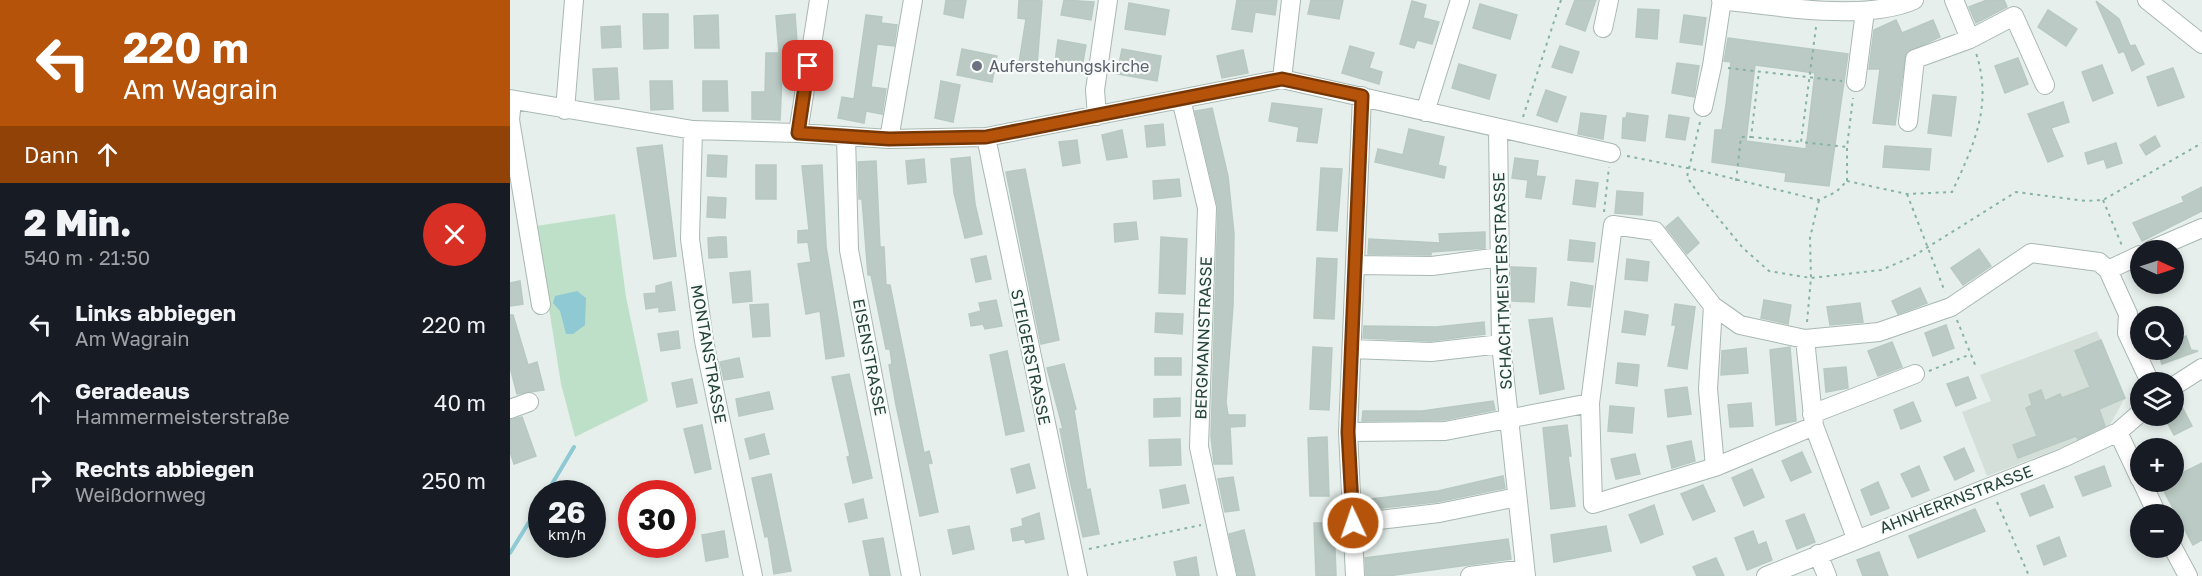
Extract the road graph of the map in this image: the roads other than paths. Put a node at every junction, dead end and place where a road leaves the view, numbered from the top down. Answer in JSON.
{"nodes":[{"id":1,"x":574,"y":0,"type":"edge"},
{"id":2,"x":819,"y":0,"type":"edge"},
{"id":3,"x":913,"y":0,"type":"edge"},
{"id":4,"x":1108,"y":0,"type":"edge"},
{"id":5,"x":1292,"y":0,"type":"edge"},
{"id":6,"x":1460,"y":0,"type":"edge"},
{"id":7,"x":1609,"y":0,"type":"edge"},
{"id":8,"x":1721,"y":0,"type":"edge"},
{"id":9,"x":1914,"y":0,"type":"edge"},
{"id":10,"x":1954,"y":0,"type":"edge"},
{"id":11,"x":2147,"y":0,"type":"edge"},
{"id":12,"x":1768,"y":2,"type":"edge"},
{"id":13,"x":1822,"y":6,"type":"edge"},
{"id":14,"x":1865,"y":11,"type":"junction"},
{"id":15,"x":1603,"y":28,"type":"dead end"},
{"id":16,"x":1970,"y":39,"type":"junction"},
{"id":17,"x":2202,"y":44,"type":"edge"},
{"id":18,"x":1282,"y":79,"type":"junction"},
{"id":19,"x":1856,"y":82,"type":"road end"},
{"id":20,"x":2045,"y":85,"type":"dead end"},
{"id":21,"x":1362,"y":96,"type":"junction"},
{"id":22,"x":1181,"y":99,"type":"junction"},
{"id":23,"x":511,"y":100,"type":"edge"},
{"id":24,"x":1703,"y":107,"type":"road end"},
{"id":25,"x":566,"y":110,"type":"junction"},
{"id":26,"x":1425,"y":112,"type":"junction"},
{"id":27,"x":1097,"y":116,"type":"junction"},
{"id":28,"x":1908,"y":122,"type":"dead end"},
{"id":29,"x":1498,"y":129,"type":"junction"},
{"id":30,"x":693,"y":130,"type":"junction"},
{"id":31,"x":798,"y":133,"type":"junction"},
{"id":32,"x":846,"y":136,"type":"junction"},
{"id":33,"x":986,"y":137,"type":"junction"},
{"id":34,"x":889,"y":139,"type":"junction"},
{"id":35,"x":1611,"y":153,"type":"road end"},
{"id":36,"x":2202,"y":228,"type":"edge"},
{"id":37,"x":2174,"y":240,"type":"edge"},
{"id":38,"x":1500,"y":257,"type":"junction"},
{"id":39,"x":2130,"y":260,"type":"edge"},
{"id":40,"x":1355,"y":265,"type":"junction"},
{"id":41,"x":2108,"y":270,"type":"junction"},
{"id":42,"x":541,"y":305,"type":"dead end"},
{"id":43,"x":1713,"y":306,"type":"junction"},
{"id":44,"x":1806,"y":339,"type":"junction"},
{"id":45,"x":1501,"y":344,"type":"junction"},
{"id":46,"x":1352,"y":349,"type":"junction"},
{"id":47,"x":2202,"y":368,"type":"edge"},
{"id":48,"x":2145,"y":372,"type":"edge"},
{"id":49,"x":1915,"y":374,"type":"road end"},
{"id":50,"x":2184,"y":380,"type":"edge"},
{"id":51,"x":529,"y":402,"type":"dead end"},
{"id":52,"x":1590,"y":403,"type":"junction"},
{"id":53,"x":510,"y":409,"type":"edge"},
{"id":54,"x":1508,"y":420,"type":"junction"},
{"id":55,"x":1813,"y":420,"type":"junction"},
{"id":56,"x":2130,"y":421,"type":"edge"},
{"id":57,"x":1348,"y":432,"type":"junction"},
{"id":58,"x":2118,"y":432,"type":"junction"},
{"id":59,"x":2130,"y":457,"type":"edge"},
{"id":60,"x":1715,"y":467,"type":"junction"},
{"id":61,"x":1516,"y":497,"type":"junction"},
{"id":62,"x":1353,"y":523,"type":"junction"},
{"id":63,"x":1856,"y":538,"type":"junction"},
{"id":64,"x":1818,"y":554,"type":"junction"},
{"id":65,"x":2180,"y":558,"type":"edge"},
{"id":66,"x":1525,"y":572,"type":"edge"},
{"id":67,"x":2190,"y":573,"type":"edge"},
{"id":68,"x":753,"y":576,"type":"edge"},
{"id":69,"x":911,"y":576,"type":"edge"},
{"id":70,"x":1078,"y":576,"type":"edge"},
{"id":71,"x":1227,"y":576,"type":"edge"},
{"id":72,"x":1355,"y":576,"type":"edge"},
{"id":73,"x":1470,"y":576,"type":"edge"},
{"id":74,"x":1766,"y":576,"type":"edge"},
{"id":75,"x":1827,"y":576,"type":"edge"}],
"edges":[{"from":1,"to":25,"type":"street"},
{"from":2,"to":31,"type":"street"},
{"from":3,"to":34,"type":"street"},
{"from":4,"to":27,"type":"street"},
{"from":5,"to":18,"type":"street"},
{"from":6,"to":26,"type":"street"},
{"from":7,"to":15,"type":"street"},
{"from":8,"to":12,"type":"street"},
{"from":8,"to":24,"type":"street"},
{"from":9,"to":14,"type":"street"},
{"from":10,"to":16,"type":"street"},
{"from":11,"to":17,"type":"street"},
{"from":12,"to":13,"type":"street"},
{"from":13,"to":14,"type":"street"},
{"from":14,"to":19,"type":"street"},
{"from":16,"to":20,"type":"street"},
{"from":16,"to":28,"type":"street"},
{"from":18,"to":21,"type":"street"},
{"from":18,"to":22,"type":"street"},
{"from":21,"to":26,"type":"street"},
{"from":21,"to":40,"type":"street"},
{"from":22,"to":27,"type":"street"},
{"from":22,"to":71,"type":"street","name":"BERGMANNSTRASSE"},
{"from":23,"to":25,"type":"street"},
{"from":23,"to":42,"type":"street"},
{"from":25,"to":30,"type":"street"},
{"from":26,"to":29,"type":"street"},
{"from":27,"to":33,"type":"street"},
{"from":29,"to":35,"type":"street"},
{"from":29,"to":38,"type":"street","name":"SCHACHTMEISTERSTRASSE"},
{"from":30,"to":31,"type":"street"},
{"from":30,"to":68,"type":"street","name":"MONTANSTRASSE"},
{"from":31,"to":32,"type":"street"},
{"from":32,"to":34,"type":"street"},
{"from":32,"to":69,"type":"street","name":"EISENSTRASSE"},
{"from":33,"to":34,"type":"street"},
{"from":33,"to":70,"type":"street","name":"STEIGERSTRASSE"},
{"from":36,"to":37,"type":"street"},
{"from":38,"to":40,"type":"street"},
{"from":38,"to":45,"type":"street","name":"SCHACHTMEISTERSTRASSE"},
{"from":39,"to":41,"type":"street"},
{"from":40,"to":46,"type":"street"},
{"from":41,"to":44,"type":"street"},
{"from":41,"to":48,"type":"street"},
{"from":43,"to":44,"type":"street"},
{"from":43,"to":52,"type":"street"},
{"from":43,"to":60,"type":"street"},
{"from":44,"to":55,"type":"street"},
{"from":45,"to":46,"type":"street"},
{"from":45,"to":54,"type":"street","name":"SCHACHTMEISTERSTRASSE"},
{"from":46,"to":57,"type":"street"},
{"from":47,"to":50,"type":"street"},
{"from":49,"to":55,"type":"street"},
{"from":51,"to":53,"type":"street"},
{"from":52,"to":54,"type":"street"},
{"from":52,"to":60,"type":"street"},
{"from":54,"to":57,"type":"street"},
{"from":54,"to":61,"type":"street","name":"SCHACHTMEISTERSTRASSE"},
{"from":55,"to":60,"type":"street"},
{"from":55,"to":63,"type":"street"},
{"from":56,"to":58,"type":"street","name":"AHNHERRNSTRASSE"},
{"from":57,"to":62,"type":"street"},
{"from":58,"to":59,"type":"street"},
{"from":58,"to":63,"type":"street","name":"AHNHERRNSTRASSE"},
{"from":61,"to":62,"type":"street"},
{"from":61,"to":66,"type":"street","name":"SCHACHTMEISTERSTRASSE"},
{"from":62,"to":72,"type":"street"},
{"from":63,"to":64,"type":"street","name":"AHNHERRNSTRASSE"},
{"from":64,"to":74,"type":"street","name":"AHNHERRNSTRASSE"},
{"from":64,"to":75,"type":"street"},
{"from":65,"to":67,"type":"street"},
{"from":66,"to":73,"type":"street"}]}
